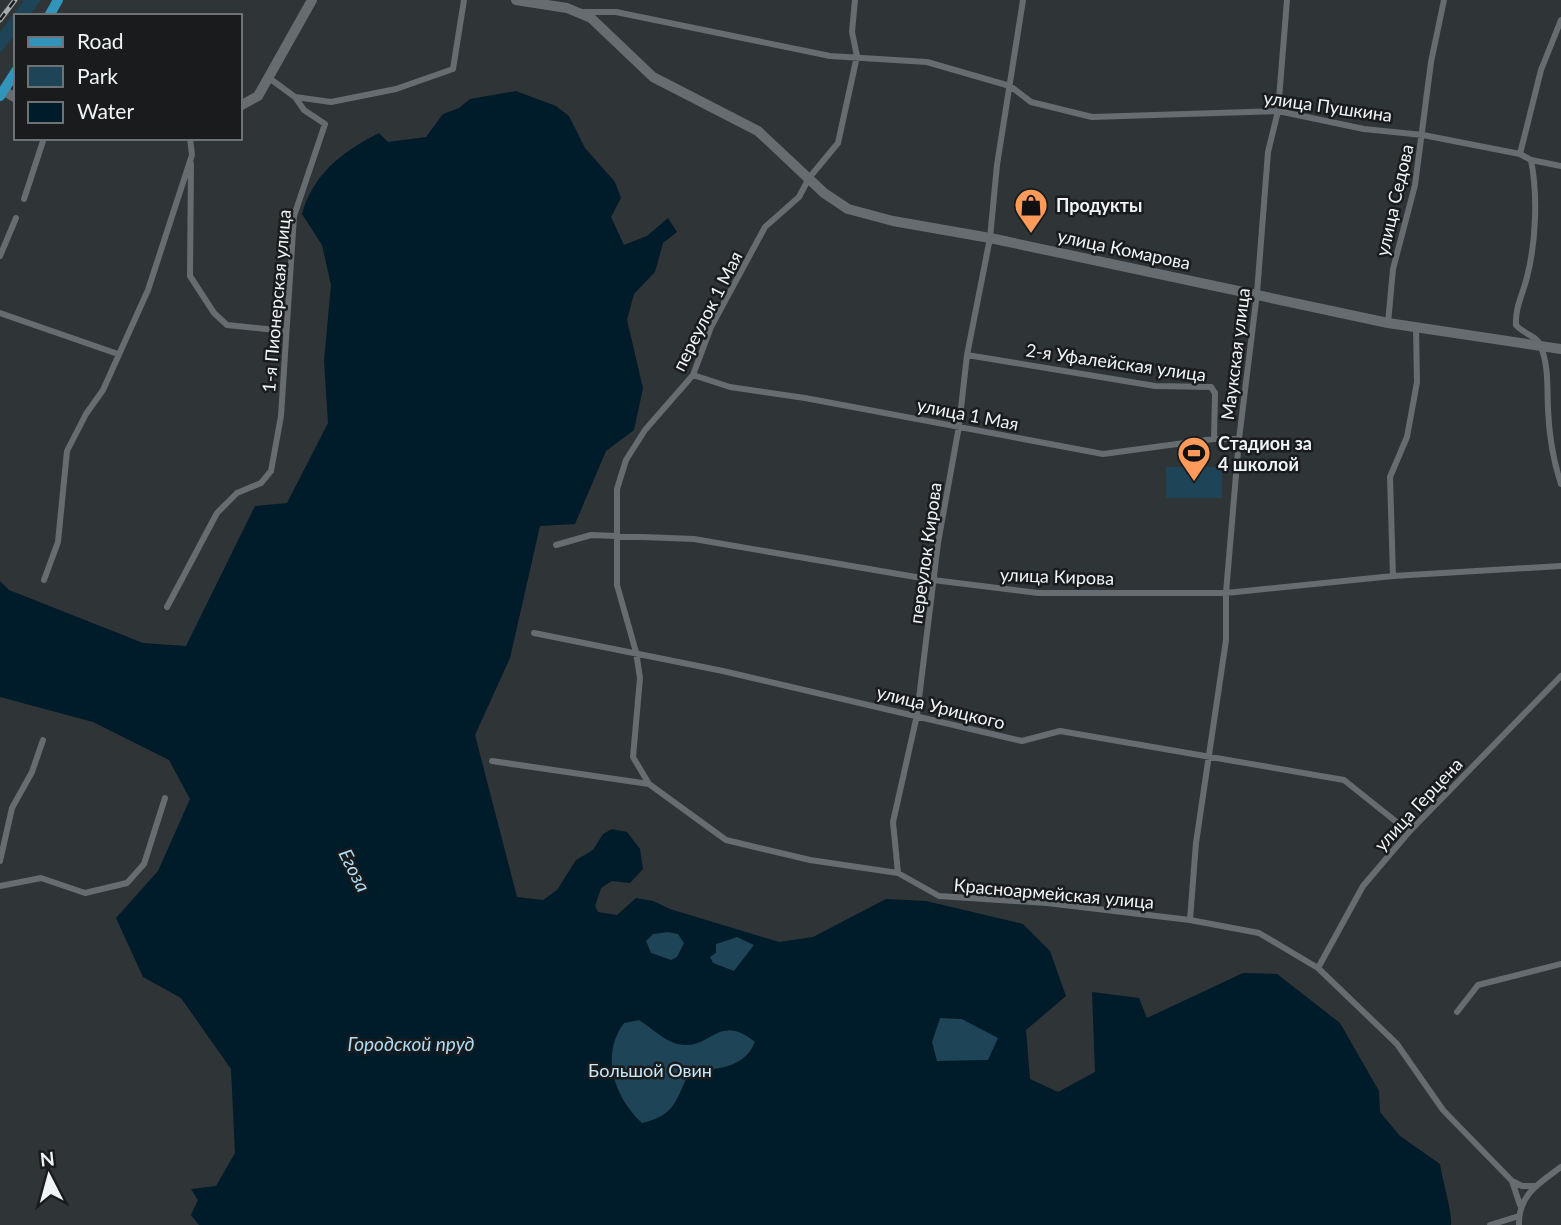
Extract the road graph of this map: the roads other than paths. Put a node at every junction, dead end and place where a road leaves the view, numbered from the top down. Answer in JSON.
{"nodes":[{"id":1,"x":312,"y":0,"type":"edge"},
{"id":2,"x":464,"y":0,"type":"edge"},
{"id":3,"x":516,"y":0,"type":"edge"},
{"id":4,"x":855,"y":0,"type":"edge"},
{"id":5,"x":1023,"y":0,"type":"edge"},
{"id":6,"x":1287,"y":0,"type":"edge"},
{"id":7,"x":1444,"y":0,"type":"edge"},
{"id":8,"x":578,"y":12,"type":"junction"},
{"id":9,"x":1560,"y":24,"type":"edge"},
{"id":10,"x":857,"y":56,"type":"junction"},
{"id":11,"x":14,"y":74,"type":"edge"},
{"id":12,"x":270,"y":78,"type":"junction"},
{"id":13,"x":1010,"y":86,"type":"junction"},
{"id":14,"x":2,"y":94,"type":"edge"},
{"id":15,"x":295,"y":97,"type":"junction"},
{"id":16,"x":242,"y":105,"type":"edge"},
{"id":17,"x":1278,"y":111,"type":"junction"},
{"id":18,"x":1423,"y":135,"type":"junction"},
{"id":19,"x":43,"y":140,"type":"edge"},
{"id":20,"x":190,"y":140,"type":"edge"},
{"id":21,"x":1520,"y":154,"type":"junction"},
{"id":22,"x":192,"y":155,"type":"junction"},
{"id":23,"x":1531,"y":160,"type":"junction"},
{"id":24,"x":1561,"y":166,"type":"edge"},
{"id":25,"x":809,"y":178,"type":"junction"},
{"id":26,"x":24,"y":199,"type":"dead end"},
{"id":27,"x":16,"y":218,"type":"dead end"},
{"id":28,"x":990,"y":238,"type":"junction"},
{"id":29,"x":0,"y":256,"type":"edge"},
{"id":30,"x":1256,"y":293,"type":"junction"},
{"id":31,"x":0,"y":313,"type":"edge"},
{"id":32,"x":1388,"y":323,"type":"junction"},
{"id":33,"x":1416,"y":328,"type":"junction"},
{"id":34,"x":285,"y":331,"type":"junction"},
{"id":35,"x":1542,"y":347,"type":"junction"},
{"id":36,"x":1561,"y":349,"type":"edge"},
{"id":37,"x":118,"y":354,"type":"junction"},
{"id":38,"x":967,"y":355,"type":"junction"},
{"id":39,"x":693,"y":375,"type":"junction"},
{"id":40,"x":959,"y":426,"type":"junction"},
{"id":41,"x":1214,"y":439,"type":"junction"},
{"id":42,"x":1239,"y":439,"type":"junction"},
{"id":43,"x":1561,"y":484,"type":"edge"},
{"id":44,"x":617,"y":534,"type":"junction"},
{"id":45,"x":556,"y":545,"type":"dead end"},
{"id":46,"x":1561,"y":566,"type":"edge"},
{"id":47,"x":1393,"y":576,"type":"junction"},
{"id":48,"x":44,"y":580,"type":"dead end"},
{"id":49,"x":933,"y":580,"type":"junction"},
{"id":50,"x":1226,"y":593,"type":"junction"},
{"id":51,"x":167,"y":607,"type":"dead end"},
{"id":52,"x":534,"y":633,"type":"dead end"},
{"id":53,"x":636,"y":652,"type":"junction"},
{"id":54,"x":1561,"y":676,"type":"edge"},
{"id":55,"x":916,"y":715,"type":"junction"},
{"id":56,"x":43,"y":740,"type":"dead end"},
{"id":57,"x":1210,"y":756,"type":"junction"},
{"id":58,"x":492,"y":761,"type":"dead end"},
{"id":59,"x":649,"y":784,"type":"junction"},
{"id":60,"x":165,"y":798,"type":"dead end"},
{"id":61,"x":1409,"y":832,"type":"junction"},
{"id":62,"x":0,"y":861,"type":"edge"},
{"id":63,"x":898,"y":873,"type":"junction"},
{"id":64,"x":0,"y":886,"type":"edge"},
{"id":65,"x":1190,"y":920,"type":"junction"},
{"id":66,"x":1561,"y":964,"type":"edge"},
{"id":67,"x":1318,"y":968,"type":"junction"},
{"id":68,"x":1457,"y":1012,"type":"dead end"},
{"id":69,"x":1561,"y":1167,"type":"edge"},
{"id":70,"x":1512,"y":1181,"type":"junction"},
{"id":71,"x":1536,"y":1185,"type":"junction"},
{"id":72,"x":1520,"y":1205,"type":"junction"},
{"id":73,"x":1519,"y":1216,"type":"junction"},
{"id":74,"x":1490,"y":1225,"type":"edge"},
{"id":75,"x":1520,"y":1225,"type":"edge"}],
"edges":[{"from":1,"to":12,"type":"street"},
{"from":2,"to":15,"type":"street"},
{"from":3,"to":8,"type":"street","name":"улица Пушкина"},
{"from":4,"to":10,"type":"street","name":"переулок 1 Мая"},
{"from":5,"to":13,"type":"street"},
{"from":6,"to":17,"type":"street","name":"Маукская улица"},
{"from":7,"to":18,"type":"street","name":"улица Седова"},
{"from":8,"to":10,"type":"street","name":"улица Пушкина"},
{"from":8,"to":25,"type":"street","name":"улица Комарова"},
{"from":9,"to":21,"type":"street"},
{"from":10,"to":13,"type":"street","name":"улица Пушкина"},
{"from":10,"to":25,"type":"street","name":"переулок 1 Мая"},
{"from":11,"to":14,"type":"main road"},
{"from":12,"to":15,"type":"street"},
{"from":12,"to":16,"type":"street"},
{"from":13,"to":17,"type":"street","name":"улица Пушкина"},
{"from":13,"to":28,"type":"street","name":"переулок Кирова"},
{"from":15,"to":34,"type":"street","name":"1-я Пионерская улица"},
{"from":17,"to":18,"type":"street","name":"улица Пушкина"},
{"from":17,"to":30,"type":"street","name":"Маукская улица"},
{"from":18,"to":21,"type":"street","name":"улица Пушкина"},
{"from":18,"to":32,"type":"street","name":"улица Седова"},
{"from":19,"to":26,"type":"street"},
{"from":20,"to":22,"type":"street"},
{"from":21,"to":23,"type":"street","name":"улица Пушкина"},
{"from":22,"to":34,"type":"street"},
{"from":22,"to":37,"type":"street"},
{"from":23,"to":24,"type":"street","name":"улица Пушкина"},
{"from":23,"to":35,"type":"street"},
{"from":25,"to":28,"type":"street","name":"улица Комарова"},
{"from":25,"to":39,"type":"street","name":"переулок 1 Мая"},
{"from":27,"to":29,"type":"street"},
{"from":28,"to":30,"type":"street","name":"улица Комарова"},
{"from":28,"to":38,"type":"street","name":"переулок Кирова"},
{"from":30,"to":32,"type":"street","name":"улица Комарова"},
{"from":30,"to":42,"type":"street","name":"Маукская улица"},
{"from":31,"to":37,"type":"street"},
{"from":32,"to":33,"type":"street","name":"улица Комарова"},
{"from":33,"to":35,"type":"street","name":"улица Комарова"},
{"from":33,"to":47,"type":"street"},
{"from":34,"to":51,"type":"street","name":"1-я Пионерская улица"},
{"from":35,"to":36,"type":"street","name":"улица Комарова"},
{"from":35,"to":43,"type":"street"},
{"from":37,"to":48,"type":"street"},
{"from":38,"to":40,"type":"street","name":"переулок Кирова"},
{"from":38,"to":41,"type":"street","name":"2-я Уфалейская улица"},
{"from":39,"to":40,"type":"street","name":"улица 1 Мая"},
{"from":39,"to":44,"type":"street","name":"переулок 1 Мая"},
{"from":40,"to":41,"type":"street","name":"улица 1 Мая"},
{"from":40,"to":49,"type":"street","name":"переулок Кирова"},
{"from":41,"to":42,"type":"street","name":"улица 1 Мая"},
{"from":42,"to":50,"type":"street","name":"Маукская улица"},
{"from":44,"to":45,"type":"street","name":"улица Кирова"},
{"from":44,"to":49,"type":"street","name":"улица Кирова"},
{"from":44,"to":53,"type":"street","name":"переулок 1 Мая"},
{"from":46,"to":47,"type":"street","name":"улица Кирова"},
{"from":47,"to":50,"type":"street","name":"улица Кирова"},
{"from":49,"to":50,"type":"street","name":"улица Кирова"},
{"from":49,"to":55,"type":"street","name":"переулок Кирова"},
{"from":50,"to":57,"type":"street","name":"Маукская улица"},
{"from":52,"to":53,"type":"street","name":"улица Урицкого"},
{"from":53,"to":55,"type":"street","name":"улица Урицкого"},
{"from":53,"to":59,"type":"street","name":"переулок 1 Мая"},
{"from":54,"to":61,"type":"street","name":"улица Герцена"},
{"from":55,"to":57,"type":"street","name":"улица Урицкого"},
{"from":55,"to":63,"type":"street","name":"переулок Кирова"},
{"from":56,"to":62,"type":"street"},
{"from":57,"to":61,"type":"street","name":"улица Урицкого"},
{"from":57,"to":65,"type":"street","name":"Маукская улица"},
{"from":58,"to":59,"type":"street","name":"Красноармейская улица"},
{"from":59,"to":63,"type":"street","name":"Красноармейская улица"},
{"from":60,"to":64,"type":"street"},
{"from":61,"to":67,"type":"street","name":"улица Герцена"},
{"from":63,"to":65,"type":"street","name":"Красноармейская улица"},
{"from":65,"to":67,"type":"street","name":"Красноармейская улица"},
{"from":66,"to":68,"type":"street"},
{"from":67,"to":70,"type":"street","name":"Красноармейская улица"},
{"from":69,"to":71,"type":"street"},
{"from":70,"to":71,"type":"street"},
{"from":70,"to":72,"type":"street","name":"Красноармейская улица"},
{"from":71,"to":72,"type":"street"},
{"from":72,"to":73,"type":"street"},
{"from":73,"to":74,"type":"street"},
{"from":73,"to":75,"type":"street"}]}
